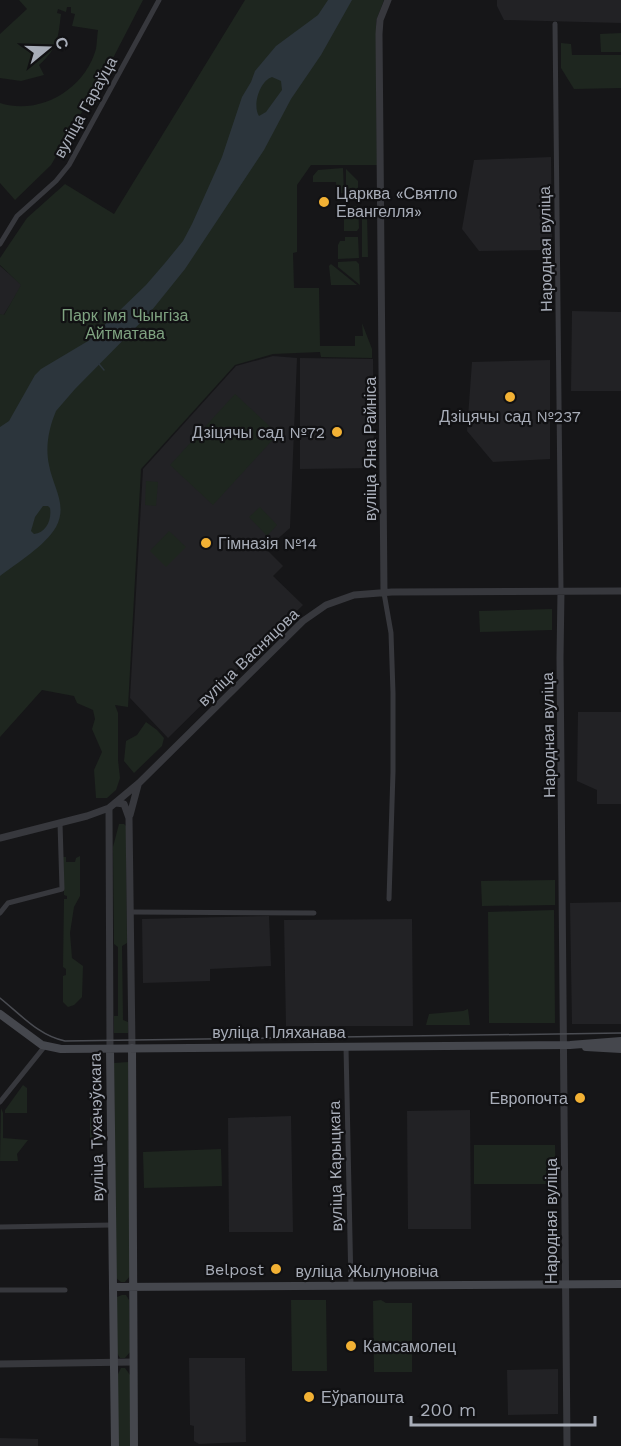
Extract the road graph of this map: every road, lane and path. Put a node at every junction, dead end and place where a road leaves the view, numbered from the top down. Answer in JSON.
{"nodes":[{"id":1,"x":159,"y":0,"type":"edge"},
{"id":2,"x":388,"y":0,"type":"edge"},
{"id":3,"x":555,"y":24,"type":"dead end"},
{"id":4,"x":0,"y":244,"type":"edge"},
{"id":5,"x":561,"y":591,"type":"junction"},
{"id":6,"x":621,"y":591,"type":"edge"},
{"id":7,"x":384,"y":593,"type":"junction"},
{"id":8,"x":139,"y":783,"type":"junction"},
{"id":9,"x":116,"y":803,"type":"junction"},
{"id":10,"x":109,"y":808,"type":"junction"},
{"id":11,"x":129,"y":818,"type":"junction"},
{"id":12,"x":60,"y":823,"type":"junction"},
{"id":13,"x":0,"y":838,"type":"edge"},
{"id":14,"x":389,"y":899,"type":"dead end"},
{"id":15,"x":131,"y":912,"type":"junction"},
{"id":16,"x":0,"y":913,"type":"edge"},
{"id":17,"x":314,"y":913,"type":"dead end"},
{"id":18,"x":0,"y":1014,"type":"edge"},
{"id":19,"x":621,"y":1041,"type":"edge"},
{"id":20,"x":567,"y":1045,"type":"junction"},
{"id":21,"x":45,"y":1046,"type":"junction"},
{"id":22,"x":346,"y":1047,"type":"junction"},
{"id":23,"x":132,"y":1048,"type":"junction"},
{"id":24,"x":110,"y":1049,"type":"junction"},
{"id":25,"x":621,"y":1049,"type":"edge"},
{"id":26,"x":1,"y":1098,"type":"edge"},
{"id":27,"x":112,"y":1225,"type":"junction"},
{"id":28,"x":0,"y":1227,"type":"edge"},
{"id":29,"x":565,"y":1284,"type":"junction"},
{"id":30,"x":621,"y":1284,"type":"edge"},
{"id":31,"x":351,"y":1286,"type":"junction"},
{"id":32,"x":113,"y":1287,"type":"junction"},
{"id":33,"x":133,"y":1287,"type":"junction"},
{"id":34,"x":0,"y":1290,"type":"edge"},
{"id":35,"x":65,"y":1290,"type":"dead end"},
{"id":36,"x":133,"y":1362,"type":"junction"},
{"id":37,"x":114,"y":1363,"type":"junction"},
{"id":38,"x":0,"y":1364,"type":"edge"},
{"id":39,"x":115,"y":1446,"type":"edge"},
{"id":40,"x":134,"y":1446,"type":"edge"},
{"id":41,"x":567,"y":1446,"type":"edge"}],
"edges":[{"from":1,"to":4,"type":"street","name":"вуліца Гараўца"},
{"from":2,"to":7,"type":"street","name":"вуліца Яна Райніса"},
{"from":3,"to":5,"type":"street","name":"Народная вуліца"},
{"from":5,"to":6,"type":"street","name":"вуліца Васняцова"},
{"from":5,"to":7,"type":"street","name":"вуліца Васняцова"},
{"from":5,"to":20,"type":"street","name":"Народная вуліца"},
{"from":7,"to":8,"type":"street","name":"вуліца Васняцова"},
{"from":7,"to":14,"type":"street","name":"вуліца Яна Райніса"},
{"from":8,"to":9,"type":"street","name":"вуліца Васняцова"},
{"from":8,"to":11,"type":"street"},
{"from":9,"to":10,"type":"street","name":"вуліца Васняцова"},
{"from":9,"to":11,"type":"street"},
{"from":10,"to":12,"type":"street","name":"вуліца Васняцова"},
{"from":10,"to":24,"type":"street","name":"вуліца Тухачэўскага"},
{"from":11,"to":15,"type":"street"},
{"from":12,"to":13,"type":"street","name":"вуліца Васняцова"},
{"from":12,"to":16,"type":"street"},
{"from":15,"to":17,"type":"street"},
{"from":15,"to":23,"type":"street"},
{"from":18,"to":21,"type":"main road","name":"вуліца Пляханава"},
{"from":19,"to":20,"type":"main road","name":"вуліца Пляханава"},
{"from":20,"to":22,"type":"main road","name":"вуліца Пляханава"},
{"from":20,"to":25,"type":"main road","name":"вуліца Пляханава"},
{"from":20,"to":29,"type":"street","name":"Народная вуліца"},
{"from":21,"to":24,"type":"main road","name":"вуліца Пляханава"},
{"from":21,"to":26,"type":"street"},
{"from":22,"to":23,"type":"main road","name":"вуліца Пляханава"},
{"from":22,"to":31,"type":"street","name":"вуліца Карыцкага"},
{"from":23,"to":24,"type":"main road","name":"вуліца Пляханава"},
{"from":23,"to":33,"type":"main road"},
{"from":24,"to":27,"type":"main road","name":"вуліца Тухачэўскага"},
{"from":27,"to":28,"type":"street"},
{"from":27,"to":32,"type":"main road","name":"вуліца Тухачэўскага"},
{"from":29,"to":30,"type":"main road","name":"вуліца Жылуновіча"},
{"from":29,"to":31,"type":"main road","name":"вуліца Жылуновіча"},
{"from":29,"to":41,"type":"street","name":"Народная вуліца"},
{"from":31,"to":33,"type":"main road","name":"вуліца Жылуновіча"},
{"from":32,"to":33,"type":"main road","name":"вуліца Жылуновіча"},
{"from":32,"to":37,"type":"main road","name":"вуліца Тухачэўскага"},
{"from":33,"to":36,"type":"main road"},
{"from":34,"to":35,"type":"street"},
{"from":36,"to":37,"type":"street"},
{"from":36,"to":40,"type":"main road"},
{"from":37,"to":38,"type":"street"},
{"from":37,"to":39,"type":"main road","name":"вуліца Тухачэўскага"}]}
